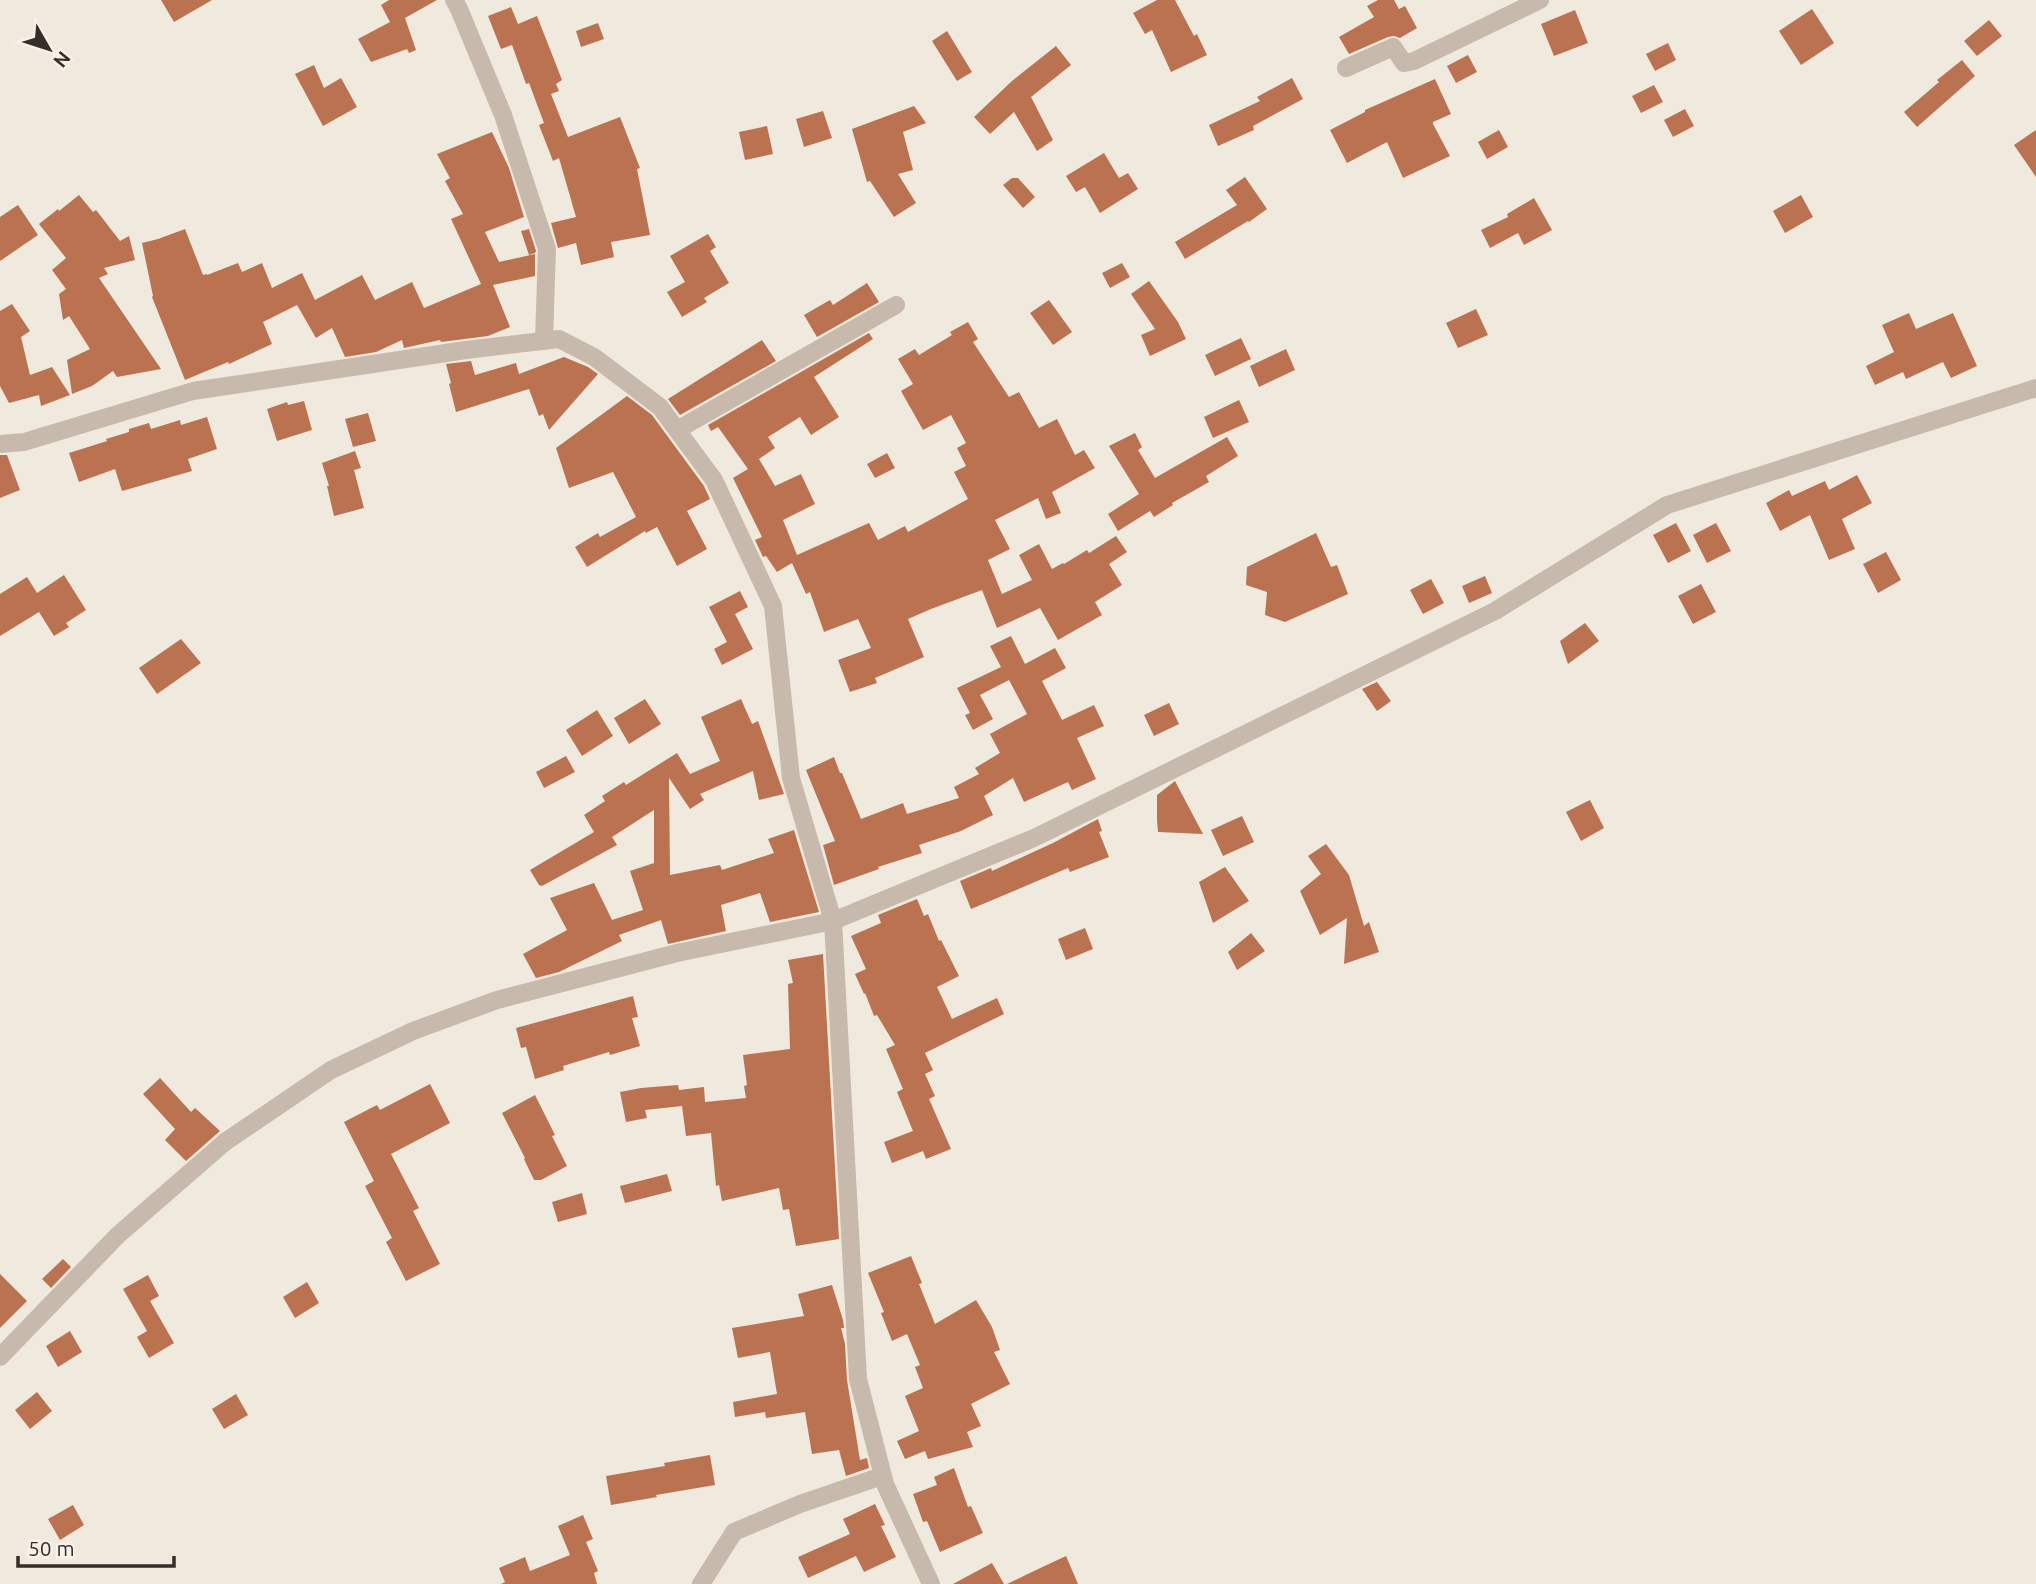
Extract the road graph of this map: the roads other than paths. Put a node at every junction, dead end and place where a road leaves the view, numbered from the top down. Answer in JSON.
{"nodes":[{"id":1,"x":454,"y":0,"type":"edge"},
{"id":2,"x":1540,"y":0,"type":"edge"},
{"id":3,"x":1346,"y":68,"type":"dead end"},
{"id":4,"x":896,"y":305,"type":"dead end"},
{"id":5,"x":544,"y":341,"type":"junction"},
{"id":6,"x":2036,"y":388,"type":"edge"},
{"id":7,"x":677,"y":430,"type":"junction"},
{"id":8,"x":0,"y":444,"type":"edge"},
{"id":9,"x":833,"y":921,"type":"junction"},
{"id":10,"x":0,"y":1357,"type":"edge"},
{"id":11,"x":882,"y":1476,"type":"junction"},
{"id":12,"x":701,"y":1584,"type":"edge"},
{"id":13,"x":931,"y":1584,"type":"edge"}],
"edges":[{"from":1,"to":5,"type":"street"},
{"from":2,"to":3,"type":"street"},
{"from":4,"to":7,"type":"street"},
{"from":5,"to":7,"type":"street"},
{"from":5,"to":8,"type":"street"},
{"from":6,"to":9,"type":"street"},
{"from":7,"to":9,"type":"street"},
{"from":9,"to":10,"type":"street"},
{"from":9,"to":11,"type":"street"},
{"from":11,"to":12,"type":"street"},
{"from":11,"to":13,"type":"street"}]}
